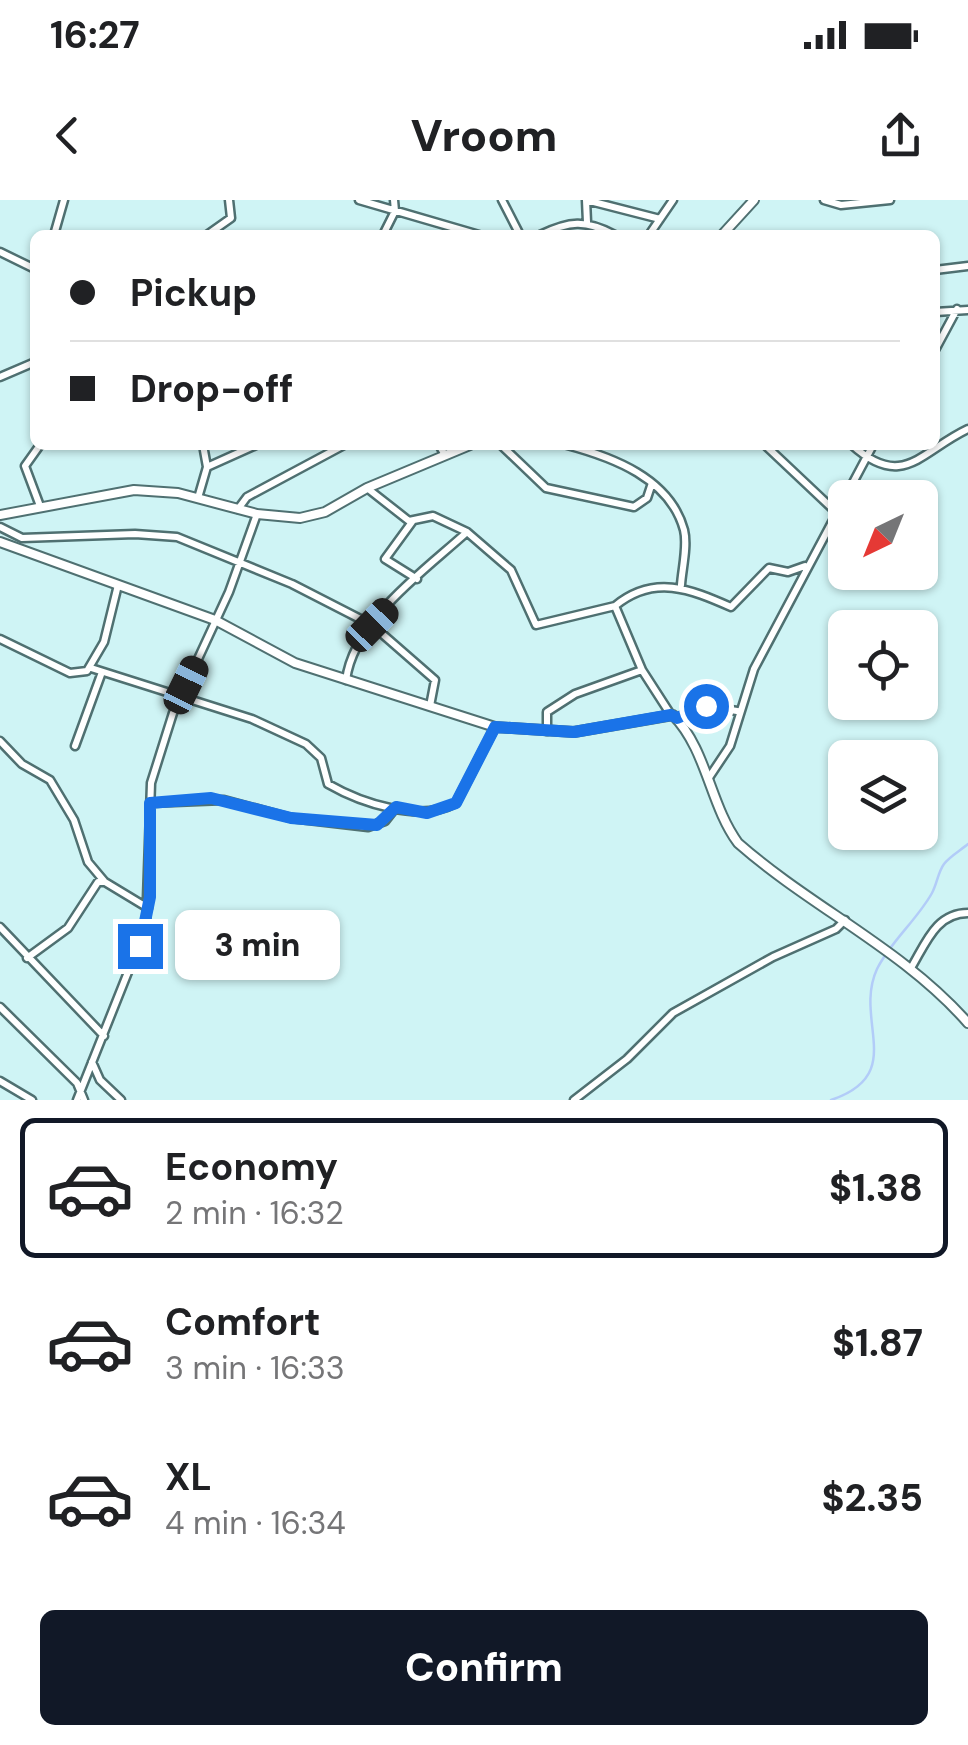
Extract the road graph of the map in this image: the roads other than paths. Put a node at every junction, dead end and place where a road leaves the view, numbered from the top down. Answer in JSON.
{"nodes":[{"id":1,"x":64,"y":200,"type":"edge"},
{"id":2,"x":230,"y":200,"type":"edge"},
{"id":3,"x":361,"y":200,"type":"edge"},
{"id":4,"x":394,"y":200,"type":"edge"},
{"id":5,"x":502,"y":200,"type":"edge"},
{"id":6,"x":586,"y":200,"type":"edge"},
{"id":7,"x":673,"y":200,"type":"edge"},
{"id":8,"x":754,"y":200,"type":"edge"},
{"id":9,"x":824,"y":200,"type":"edge"},
{"id":10,"x":890,"y":200,"type":"edge"},
{"id":11,"x":394,"y":210,"type":"junction"},
{"id":12,"x":660,"y":219,"type":"junction"},
{"id":13,"x":587,"y":222,"type":"junction"},
{"id":14,"x":55,"y":230,"type":"edge"},
{"id":15,"x":213,"y":230,"type":"edge"},
{"id":16,"x":386,"y":230,"type":"edge"},
{"id":17,"x":461,"y":230,"type":"edge"},
{"id":18,"x":517,"y":230,"type":"edge"},
{"id":19,"x":552,"y":230,"type":"edge"},
{"id":20,"x":604,"y":230,"type":"edge"},
{"id":21,"x":652,"y":230,"type":"edge"},
{"id":22,"x":727,"y":230,"type":"edge"},
{"id":23,"x":0,"y":252,"type":"edge"},
{"id":24,"x":968,"y":266,"type":"edge"},
{"id":25,"x":30,"y":267,"type":"edge"},
{"id":26,"x":940,"y":269,"type":"edge"},
{"id":27,"x":958,"y":309,"type":"junction"},
{"id":28,"x":968,"y":310,"type":"edge"},
{"id":29,"x":940,"y":311,"type":"edge"},
{"id":30,"x":940,"y":341,"type":"edge"},
{"id":31,"x":30,"y":364,"type":"edge"},
{"id":32,"x":0,"y":377,"type":"edge"},
{"id":33,"x":968,"y":430,"type":"edge"},
{"id":34,"x":940,"y":449,"type":"edge"},
{"id":35,"x":36,"y":450,"type":"edge"},
{"id":36,"x":204,"y":450,"type":"edge"},
{"id":37,"x":245,"y":450,"type":"edge"},
{"id":38,"x":334,"y":450,"type":"edge"},
{"id":39,"x":442,"y":450,"type":"edge"},
{"id":40,"x":458,"y":450,"type":"edge"},
{"id":41,"x":507,"y":450,"type":"edge"},
{"id":42,"x":578,"y":450,"type":"edge"},
{"id":43,"x":770,"y":450,"type":"edge"},
{"id":44,"x":857,"y":450,"type":"edge"},
{"id":45,"x":870,"y":450,"type":"edge"},
{"id":46,"x":939,"y":450,"type":"edge"},
{"id":47,"x":445,"y":455,"type":"junction"},
{"id":48,"x":865,"y":457,"type":"junction"},
{"id":49,"x":206,"y":467,"type":"junction"},
{"id":50,"x":853,"y":480,"type":"edge"},
{"id":51,"x":652,"y":482,"type":"junction"},
{"id":52,"x":368,"y":488,"type":"junction"},
{"id":53,"x":198,"y":498,"type":"junction"},
{"id":54,"x":828,"y":504,"type":"edge"},
{"id":55,"x":40,"y":506,"type":"junction"},
{"id":56,"x":238,"y":508,"type":"junction"},
{"id":57,"x":257,"y":514,"type":"junction"},
{"id":58,"x":0,"y":515,"type":"edge"},
{"id":59,"x":412,"y":522,"type":"junction"},
{"id":60,"x":828,"y":526,"type":"edge"},
{"id":61,"x":0,"y":527,"type":"edge"},
{"id":62,"x":467,"y":532,"type":"junction"},
{"id":63,"x":0,"y":542,"type":"edge"},
{"id":64,"x":239,"y":562,"type":"junction"},
{"id":65,"x":806,"y":566,"type":"junction"},
{"id":66,"x":417,"y":580,"type":"junction"},
{"id":67,"x":118,"y":585,"type":"junction"},
{"id":68,"x":681,"y":585,"type":"junction"},
{"id":69,"x":615,"y":606,"type":"junction"},
{"id":70,"x":214,"y":620,"type":"junction"},
{"id":71,"x":372,"y":625,"type":"junction"},
{"id":72,"x":0,"y":639,"type":"edge"},
{"id":73,"x":91,"y":668,"type":"junction"},
{"id":74,"x":642,"y":670,"type":"junction"},
{"id":75,"x":102,"y":672,"type":"junction"},
{"id":76,"x":346,"y":680,"type":"junction"},
{"id":77,"x":180,"y":697,"type":"junction"},
{"id":78,"x":430,"y":706,"type":"junction"},
{"id":79,"x":737,"y":711,"type":"junction"},
{"id":80,"x":674,"y":717,"type":"junction"},
{"id":81,"x":495,"y":727,"type":"junction"},
{"id":82,"x":547,"y":733,"type":"junction"},
{"id":83,"x":0,"y":741,"type":"edge"},
{"id":84,"x":75,"y":746,"type":"dead end"},
{"id":85,"x":708,"y":779,"type":"junction"},
{"id":86,"x":150,"y":803,"type":"junction"},
{"id":87,"x":396,"y":807,"type":"junction"},
{"id":88,"x":104,"y":881,"type":"junction"},
{"id":89,"x":149,"y":908,"type":"junction"},
{"id":90,"x":968,"y":914,"type":"edge"},
{"id":91,"x":844,"y":920,"type":"junction"},
{"id":92,"x":0,"y":927,"type":"edge"},
{"id":93,"x":27,"y":958,"type":"junction"},
{"id":94,"x":910,"y":968,"type":"junction"},
{"id":95,"x":0,"y":1007,"type":"edge"},
{"id":96,"x":4,"y":1015,"type":"edge"},
{"id":97,"x":968,"y":1023,"type":"edge"},
{"id":98,"x":104,"y":1036,"type":"junction"},
{"id":99,"x":92,"y":1060,"type":"junction"},
{"id":100,"x":0,"y":1081,"type":"edge"},
{"id":101,"x":81,"y":1097,"type":"edge"},
{"id":102,"x":32,"y":1100,"type":"edge"},
{"id":103,"x":121,"y":1100,"type":"edge"},
{"id":104,"x":574,"y":1100,"type":"edge"}],
"edges":[{"from":1,"to":14,"type":"street"},
{"from":2,"to":15,"type":"street"},
{"from":3,"to":11,"type":"street"},
{"from":4,"to":11,"type":"street"},
{"from":5,"to":18,"type":"street"},
{"from":6,"to":12,"type":"street"},
{"from":6,"to":13,"type":"street"},
{"from":7,"to":12,"type":"street"},
{"from":8,"to":22,"type":"street"},
{"from":9,"to":10,"type":"street"},
{"from":11,"to":16,"type":"street"},
{"from":11,"to":17,"type":"street"},
{"from":12,"to":21,"type":"street"},
{"from":13,"to":19,"type":"street"},
{"from":13,"to":20,"type":"street"},
{"from":23,"to":25,"type":"street"},
{"from":24,"to":26,"type":"street"},
{"from":27,"to":28,"type":"street"},
{"from":27,"to":29,"type":"street"},
{"from":27,"to":30,"type":"street"},
{"from":31,"to":32,"type":"street"},
{"from":33,"to":34,"type":"street"},
{"from":35,"to":55,"type":"street"},
{"from":36,"to":49,"type":"street"},
{"from":37,"to":49,"type":"street"},
{"from":38,"to":56,"type":"street"},
{"from":39,"to":47,"type":"street"},
{"from":40,"to":47,"type":"street"},
{"from":41,"to":51,"type":"street"},
{"from":42,"to":51,"type":"street"},
{"from":43,"to":54,"type":"street"},
{"from":44,"to":48,"type":"street"},
{"from":45,"to":48,"type":"street"},
{"from":46,"to":48,"type":"street"},
{"from":47,"to":52,"type":"street"},
{"from":48,"to":50,"type":"street"},
{"from":49,"to":53,"type":"street"},
{"from":51,"to":68,"type":"street"},
{"from":52,"to":57,"type":"street"},
{"from":52,"to":59,"type":"street"},
{"from":53,"to":55,"type":"street"},
{"from":53,"to":56,"type":"street"},
{"from":55,"to":58,"type":"street"},
{"from":56,"to":57,"type":"street"},
{"from":57,"to":64,"type":"street"},
{"from":59,"to":62,"type":"street"},
{"from":59,"to":66,"type":"street"},
{"from":60,"to":65,"type":"street"},
{"from":61,"to":64,"type":"street"},
{"from":62,"to":66,"type":"street"},
{"from":62,"to":69,"type":"street"},
{"from":63,"to":67,"type":"street"},
{"from":64,"to":70,"type":"street"},
{"from":64,"to":71,"type":"street"},
{"from":65,"to":68,"type":"street"},
{"from":65,"to":79,"type":"street"},
{"from":66,"to":71,"type":"street"},
{"from":67,"to":70,"type":"street"},
{"from":67,"to":73,"type":"street"},
{"from":68,"to":69,"type":"street"},
{"from":69,"to":74,"type":"street"},
{"from":70,"to":76,"type":"street"},
{"from":70,"to":77,"type":"street"},
{"from":71,"to":76,"type":"street"},
{"from":71,"to":78,"type":"street"},
{"from":72,"to":73,"type":"street"},
{"from":73,"to":75,"type":"street"},
{"from":74,"to":80,"type":"street"},
{"from":74,"to":82,"type":"street"},
{"from":75,"to":77,"type":"street"},
{"from":75,"to":84,"type":"street"},
{"from":76,"to":78,"type":"street"},
{"from":77,"to":86,"type":"street"},
{"from":77,"to":87,"type":"street"},
{"from":78,"to":81,"type":"street"},
{"from":79,"to":80,"type":"street"},
{"from":79,"to":85,"type":"street"},
{"from":80,"to":82,"type":"street"},
{"from":80,"to":85,"type":"street"},
{"from":81,"to":82,"type":"street"},
{"from":81,"to":87,"type":"street"},
{"from":83,"to":88,"type":"street"},
{"from":85,"to":91,"type":"street"},
{"from":86,"to":87,"type":"street"},
{"from":86,"to":89,"type":"street"},
{"from":88,"to":89,"type":"street"},
{"from":88,"to":93,"type":"street"},
{"from":89,"to":98,"type":"street"},
{"from":90,"to":94,"type":"street"},
{"from":91,"to":94,"type":"street"},
{"from":91,"to":104,"type":"street"},
{"from":92,"to":93,"type":"street"},
{"from":93,"to":98,"type":"street"},
{"from":94,"to":97,"type":"street"},
{"from":95,"to":96,"type":"street"},
{"from":96,"to":101,"type":"street"},
{"from":98,"to":99,"type":"street"},
{"from":99,"to":101,"type":"street"},
{"from":99,"to":103,"type":"street"},
{"from":100,"to":102,"type":"street"}]}
